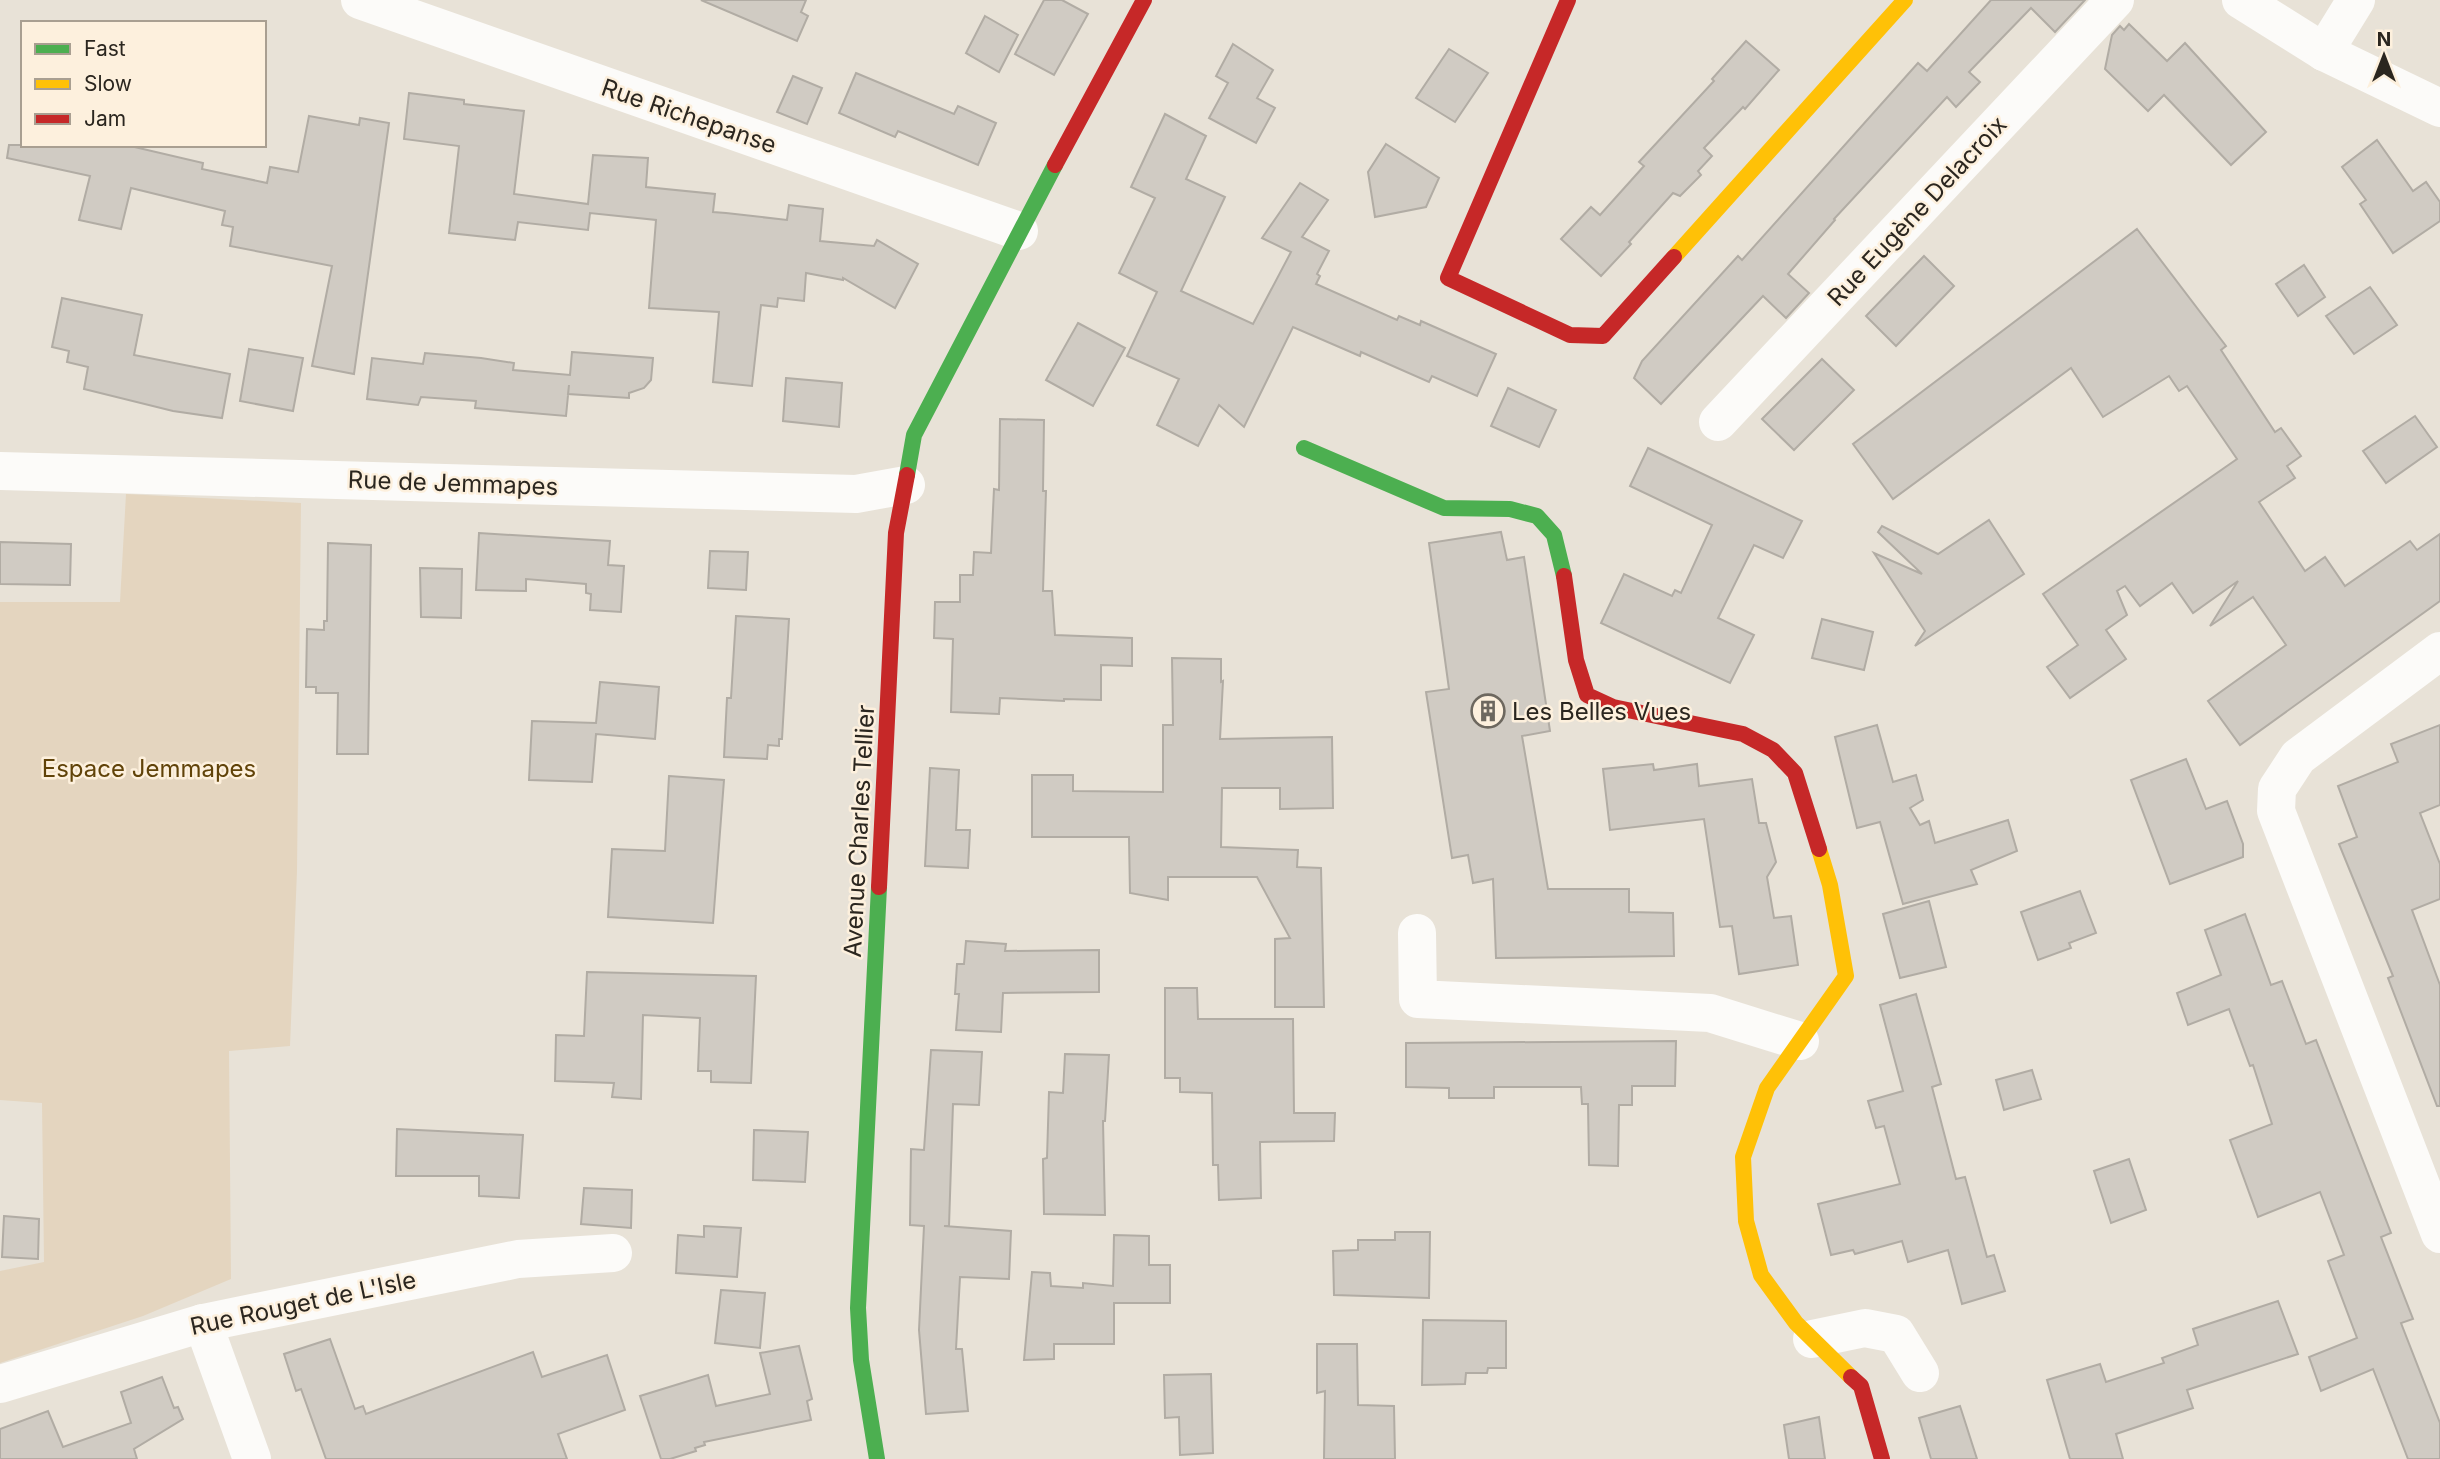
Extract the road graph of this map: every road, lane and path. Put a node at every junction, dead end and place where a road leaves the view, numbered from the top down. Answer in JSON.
{"nodes":[{"id":1,"x":359,"y":0,"type":"edge"},
{"id":2,"x":1144,"y":0,"type":"edge"},
{"id":3,"x":1568,"y":0,"type":"edge"},
{"id":4,"x":1905,"y":0,"type":"edge"},
{"id":5,"x":2115,"y":0,"type":"edge"},
{"id":6,"x":2241,"y":0,"type":"edge"},
{"id":7,"x":2356,"y":0,"type":"edge"},
{"id":8,"x":2324,"y":52,"type":"junction"},
{"id":9,"x":2440,"y":108,"type":"edge"},
{"id":10,"x":1019,"y":231,"type":"junction"},
{"id":11,"x":1718,"y":422,"type":"dead end"},
{"id":12,"x":1304,"y":448,"type":"dead end"},
{"id":13,"x":0,"y":471,"type":"edge"},
{"id":14,"x":906,"y":485,"type":"junction"},
{"id":15,"x":2440,"y":651,"type":"edge"},
{"id":16,"x":1417,"y":933,"type":"dead end"},
{"id":17,"x":1800,"y":1041,"type":"junction"},
{"id":18,"x":2440,"y":1234,"type":"edge"},
{"id":19,"x":613,"y":1253,"type":"dead end"},
{"id":20,"x":203,"y":1323,"type":"junction"},
{"id":21,"x":1812,"y":1339,"type":"junction"},
{"id":22,"x":1920,"y":1373,"type":"dead end"},
{"id":23,"x":0,"y":1384,"type":"edge"},
{"id":24,"x":252,"y":1459,"type":"edge"},
{"id":25,"x":877,"y":1459,"type":"edge"},
{"id":26,"x":1882,"y":1459,"type":"edge"}],
"edges":[{"from":1,"to":10,"type":"street","name":"Rue Richepanse"},
{"from":2,"to":10,"type":"street","name":"Avenue Charles Tellier"},
{"from":3,"to":4,"type":"street"},
{"from":5,"to":11,"type":"street","name":"Rue Eugène Delacroix"},
{"from":6,"to":8,"type":"street"},
{"from":7,"to":8,"type":"street"},
{"from":8,"to":9,"type":"street"},
{"from":10,"to":14,"type":"street","name":"Avenue Charles Tellier"},
{"from":12,"to":17,"type":"street"},
{"from":13,"to":14,"type":"street","name":"Rue de Jemmapes"},
{"from":14,"to":25,"type":"street","name":"Avenue Charles Tellier"},
{"from":15,"to":18,"type":"street"},
{"from":16,"to":17,"type":"street"},
{"from":17,"to":21,"type":"street"},
{"from":19,"to":20,"type":"street","name":"Rue Rouget de L'Isle"},
{"from":20,"to":23,"type":"street","name":"Rue Rouget de L'Isle"},
{"from":20,"to":24,"type":"street"},
{"from":21,"to":22,"type":"street"},
{"from":21,"to":26,"type":"street"}]}
